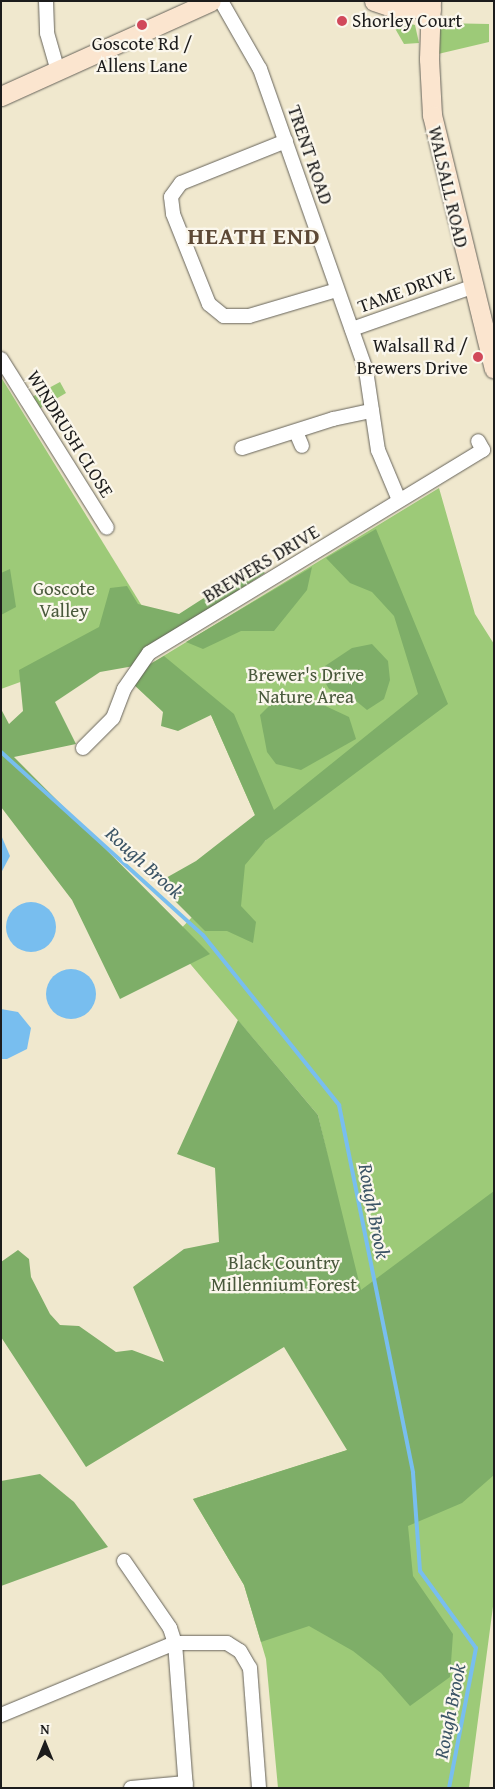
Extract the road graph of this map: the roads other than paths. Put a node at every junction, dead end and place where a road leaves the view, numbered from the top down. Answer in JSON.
{"nodes":[{"id":1,"x":46,"y":1,"type":"edge"},
{"id":2,"x":211,"y":1,"type":"edge"},
{"id":3,"x":221,"y":1,"type":"edge"},
{"id":4,"x":374,"y":1,"type":"edge"},
{"id":5,"x":431,"y":5,"type":"edge"},
{"id":6,"x":58,"y":68,"type":"junction"},
{"id":7,"x":1,"y":96,"type":"edge"},
{"id":8,"x":286,"y":141,"type":"junction"},
{"id":9,"x":472,"y":287,"type":"junction"},
{"id":10,"x":337,"y":290,"type":"junction"},
{"id":11,"x":487,"y":312,"type":"edge"},
{"id":12,"x":352,"y":329,"type":"junction"},
{"id":13,"x":1,"y":359,"type":"edge"},
{"id":14,"x":494,"y":368,"type":"edge"},
{"id":15,"x":372,"y":411,"type":"junction"},
{"id":16,"x":296,"y":432,"type":"junction"},
{"id":17,"x":478,"y":441,"type":"dead end"},
{"id":18,"x":302,"y":446,"type":"dead end"},
{"id":19,"x":242,"y":448,"type":"dead end"},
{"id":20,"x":399,"y":500,"type":"junction"},
{"id":21,"x":107,"y":528,"type":"dead end"},
{"id":22,"x":83,"y":748,"type":"dead end"},
{"id":23,"x":124,"y":1561,"type":"dead end"},
{"id":24,"x":175,"y":1643,"type":"junction"},
{"id":25,"x":1,"y":1715,"type":"edge"},
{"id":26,"x":186,"y":1785,"type":"edge"},
{"id":27,"x":131,"y":1788,"type":"edge"},
{"id":28,"x":259,"y":1788,"type":"edge"}],
"edges":[{"from":1,"to":6,"type":"street"},
{"from":2,"to":6,"type":"main road"},
{"from":3,"to":8,"type":"street","name":"TRENT ROAD"},
{"from":4,"to":5,"type":"main road"},
{"from":5,"to":9,"type":"main road","name":"WALSALL ROAD"},
{"from":6,"to":7,"type":"main road"},
{"from":8,"to":10,"type":"street","name":"TRENT ROAD"},
{"from":8,"to":10,"type":"street"},
{"from":9,"to":11,"type":"main road","name":"WALSALL ROAD"},
{"from":9,"to":12,"type":"street","name":"TAME DRIVE"},
{"from":10,"to":12,"type":"street","name":"TRENT ROAD"},
{"from":11,"to":14,"type":"main road","name":"WALSALL ROAD"},
{"from":12,"to":15,"type":"street","name":"TRENT ROAD"},
{"from":13,"to":21,"type":"street","name":"WINDRUSH CLOSE"},
{"from":15,"to":16,"type":"street"},
{"from":15,"to":20,"type":"street","name":"TRENT ROAD"},
{"from":16,"to":18,"type":"street"},
{"from":16,"to":19,"type":"street"},
{"from":17,"to":20,"type":"street","name":"BREWERS DRIVE"},
{"from":20,"to":22,"type":"street","name":"BREWERS DRIVE"},
{"from":23,"to":24,"type":"street"},
{"from":24,"to":25,"type":"street"},
{"from":24,"to":26,"type":"street"},
{"from":24,"to":28,"type":"street"},
{"from":26,"to":27,"type":"street"}]}
